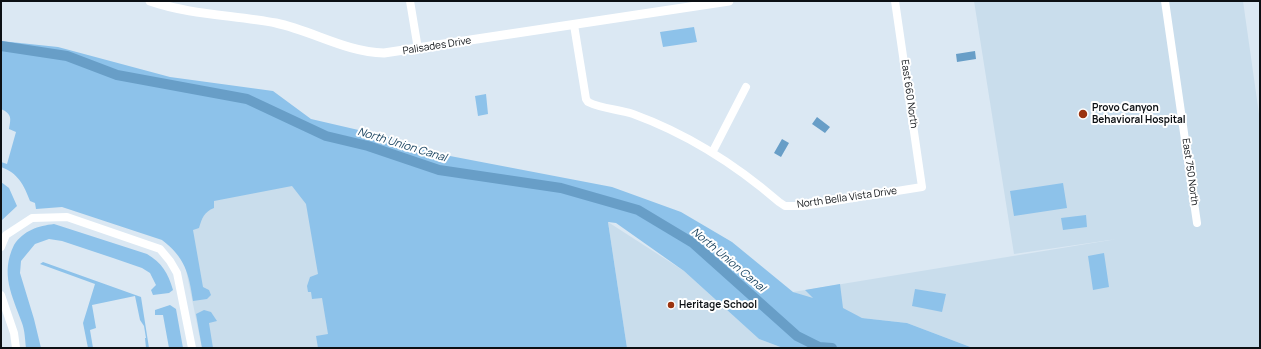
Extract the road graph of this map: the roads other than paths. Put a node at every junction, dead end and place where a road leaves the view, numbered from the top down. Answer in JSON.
{"nodes":[{"id":1,"x":150,"y":1,"type":"edge"},
{"id":2,"x":410,"y":1,"type":"edge"},
{"id":3,"x":729,"y":1,"type":"edge"},
{"id":4,"x":895,"y":1,"type":"edge"},
{"id":5,"x":1165,"y":1,"type":"edge"},
{"id":6,"x":173,"y":4,"type":"edge"},
{"id":7,"x":574,"y":25,"type":"junction"},
{"id":8,"x":418,"y":48,"type":"junction"},
{"id":9,"x":746,"y":87,"type":"dead end"},
{"id":10,"x":713,"y":151,"type":"junction"},
{"id":11,"x":922,"y":187,"type":"joint"},
{"id":12,"x":1198,"y":223,"type":"dead end"},
{"id":13,"x":1,"y":247,"type":"edge"},
{"id":14,"x":1,"y":295,"type":"edge"},
{"id":15,"x":16,"y":348,"type":"edge"},
{"id":16,"x":192,"y":348,"type":"edge"}],
"edges":[{"from":1,"to":6,"type":"street","name":"Palisades Drive"},
{"from":2,"to":8,"type":"street"},
{"from":3,"to":7,"type":"street","name":"Palisades Drive"},
{"from":4,"to":11,"type":"street","name":"East 660 North"},
{"from":5,"to":12,"type":"street","name":"East 750 North"},
{"from":6,"to":8,"type":"street","name":"Palisades Drive"},
{"from":7,"to":8,"type":"street","name":"Palisades Drive"},
{"from":7,"to":10,"type":"street","name":"North Bella Vista Drive"},
{"from":9,"to":10,"type":"street"},
{"from":10,"to":11,"type":"street","name":"North Bella Vista Drive"},
{"from":13,"to":16,"type":"street"},
{"from":14,"to":15,"type":"street"}]}
